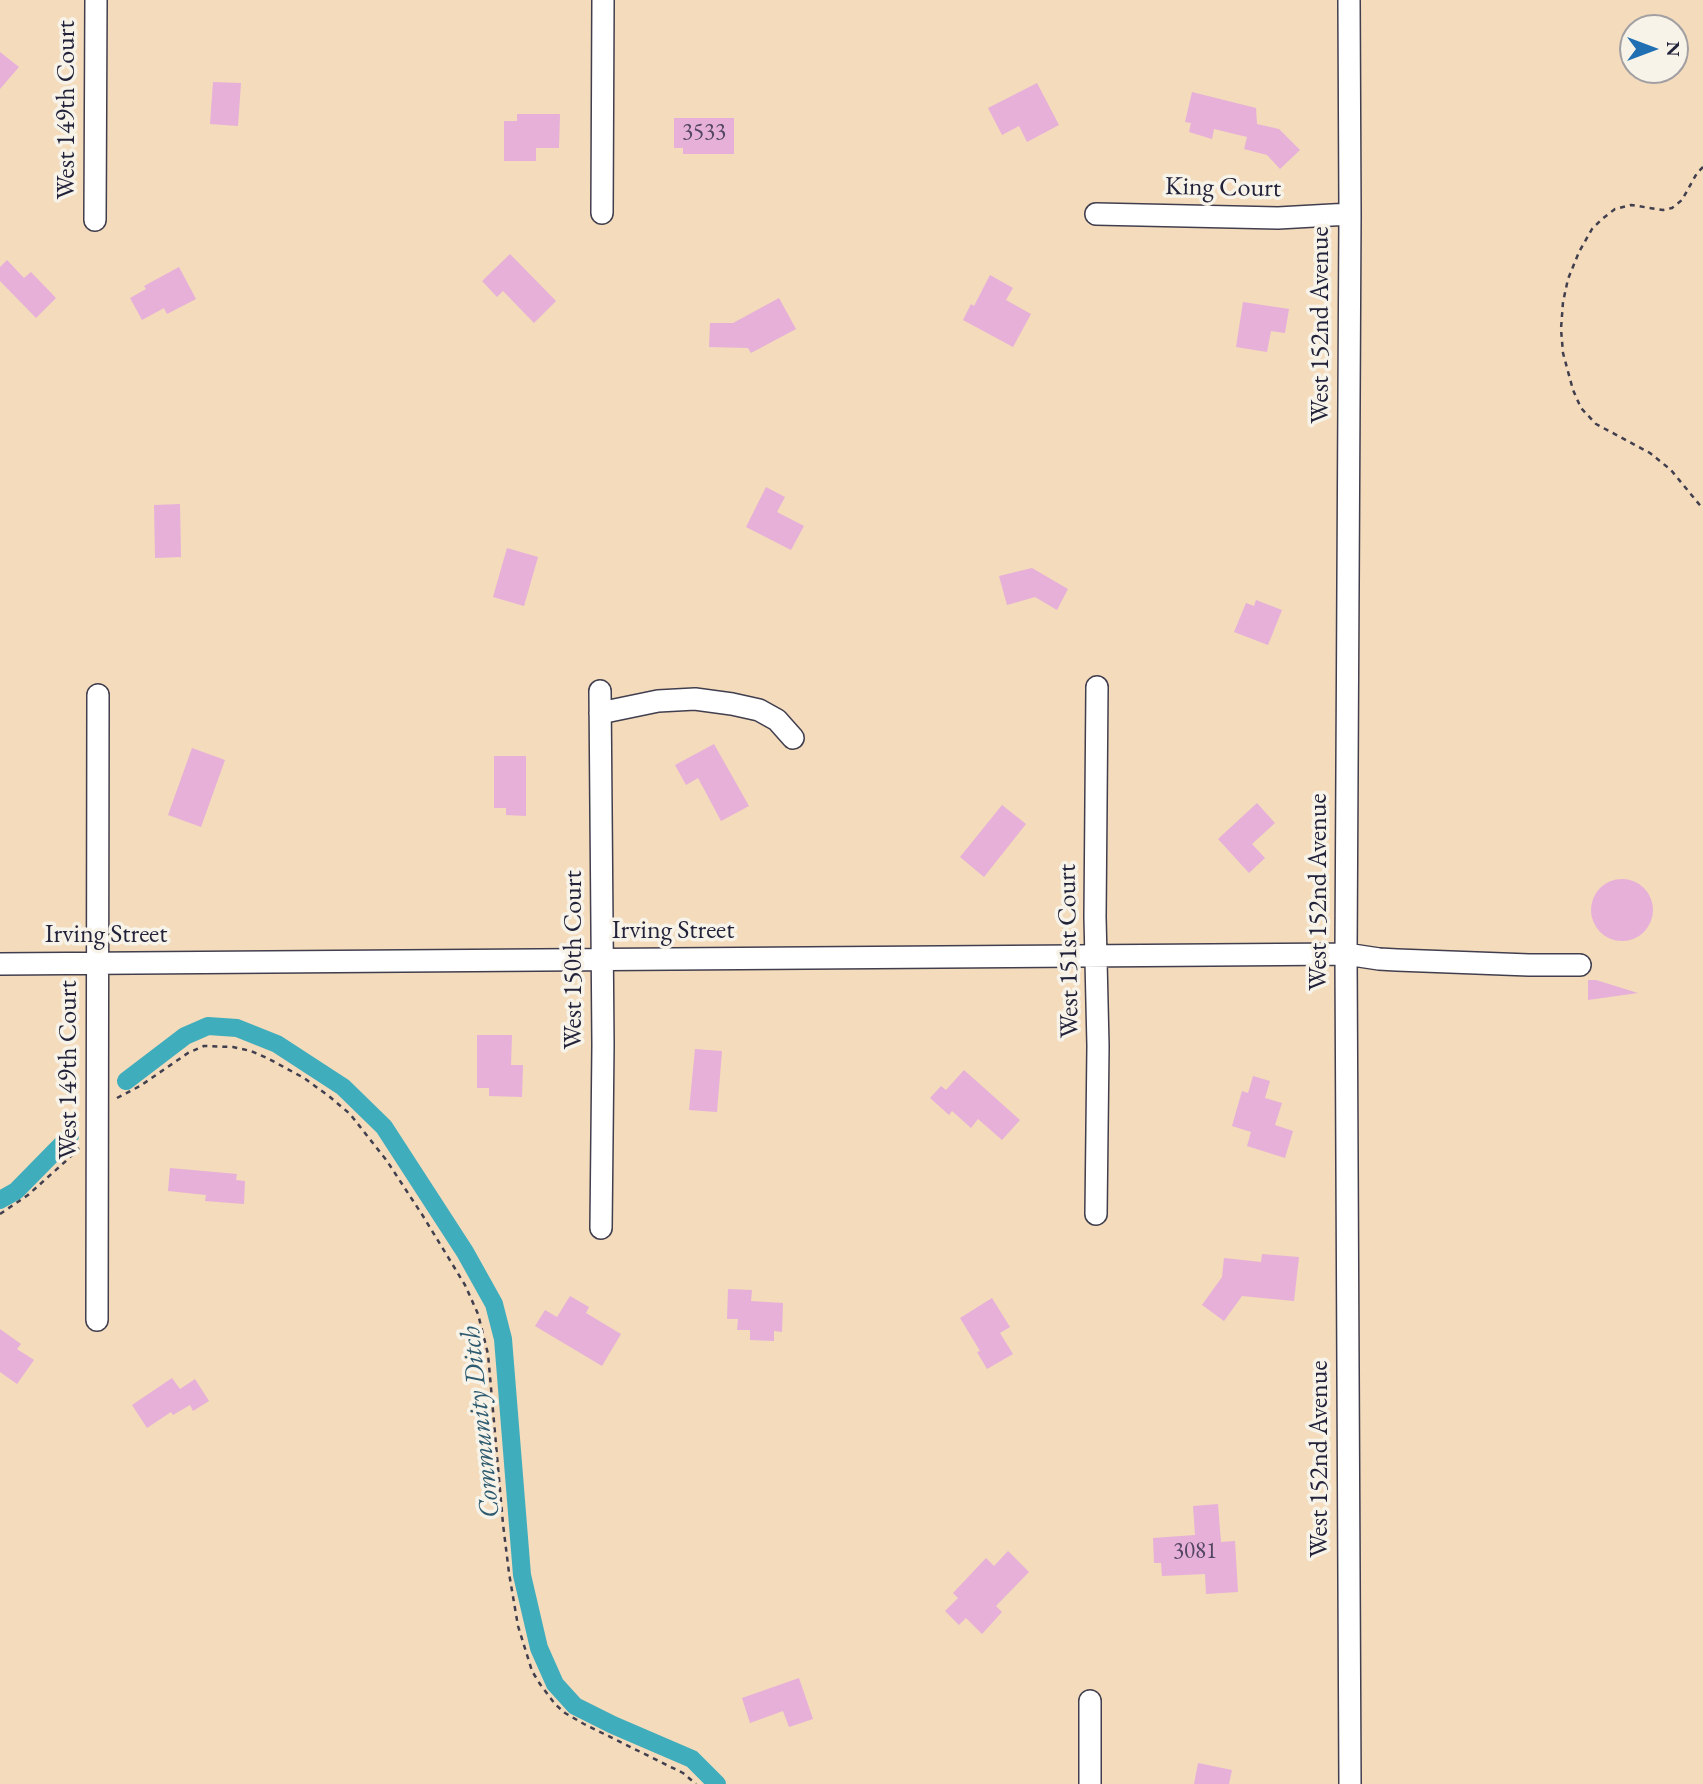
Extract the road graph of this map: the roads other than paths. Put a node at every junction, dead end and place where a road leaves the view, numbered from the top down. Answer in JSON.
{"nodes":[{"id":1,"x":96,"y":0,"type":"edge"},
{"id":2,"x":603,"y":0,"type":"edge"},
{"id":3,"x":1349,"y":0,"type":"edge"},
{"id":4,"x":602,"y":213,"type":"dead end"},
{"id":5,"x":1096,"y":214,"type":"dead end"},
{"id":6,"x":1350,"y":214,"type":"junction"},
{"id":7,"x":95,"y":220,"type":"dead end"},
{"id":8,"x":1097,"y":687,"type":"dead end"},
{"id":9,"x":600,"y":691,"type":"dead end"},
{"id":10,"x":98,"y":695,"type":"dead end"},
{"id":11,"x":600,"y":713,"type":"junction"},
{"id":12,"x":793,"y":737,"type":"dead end"},
{"id":13,"x":1346,"y":954,"type":"junction"},
{"id":14,"x":1096,"y":956,"type":"junction"},
{"id":15,"x":602,"y":960,"type":"junction"},
{"id":16,"x":0,"y":964,"type":"edge"},
{"id":17,"x":97,"y":964,"type":"junction"},
{"id":18,"x":1580,"y":965,"type":"dead end"},
{"id":19,"x":1096,"y":1213,"type":"dead end"},
{"id":20,"x":601,"y":1228,"type":"dead end"},
{"id":21,"x":97,"y":1320,"type":"dead end"},
{"id":22,"x":1090,"y":1700,"type":"dead end"},
{"id":23,"x":1090,"y":1784,"type":"edge"},
{"id":24,"x":1350,"y":1784,"type":"edge"}],
"edges":[{"from":1,"to":7,"type":"street","name":"West 149th Court"},
{"from":2,"to":4,"type":"street"},
{"from":3,"to":6,"type":"street","name":"West 152nd Avenue"},
{"from":5,"to":6,"type":"street","name":"King Court"},
{"from":6,"to":13,"type":"street","name":"West 152nd Avenue"},
{"from":8,"to":14,"type":"street","name":"West 151st Court"},
{"from":9,"to":11,"type":"street","name":"West 150th Court"},
{"from":10,"to":17,"type":"street","name":"West 149th Court"},
{"from":11,"to":12,"type":"street"},
{"from":11,"to":15,"type":"street","name":"West 150th Court"},
{"from":13,"to":14,"type":"street","name":"Irving Street"},
{"from":13,"to":18,"type":"street","name":"Irving Street"},
{"from":13,"to":24,"type":"street","name":"West 152nd Avenue"},
{"from":14,"to":15,"type":"street","name":"Irving Street"},
{"from":14,"to":19,"type":"street","name":"West 151st Court"},
{"from":15,"to":17,"type":"street","name":"Irving Street"},
{"from":15,"to":20,"type":"street","name":"West 150th Court"},
{"from":16,"to":17,"type":"street","name":"Irving Street"},
{"from":17,"to":21,"type":"street","name":"West 149th Court"},
{"from":22,"to":23,"type":"street"}]}
